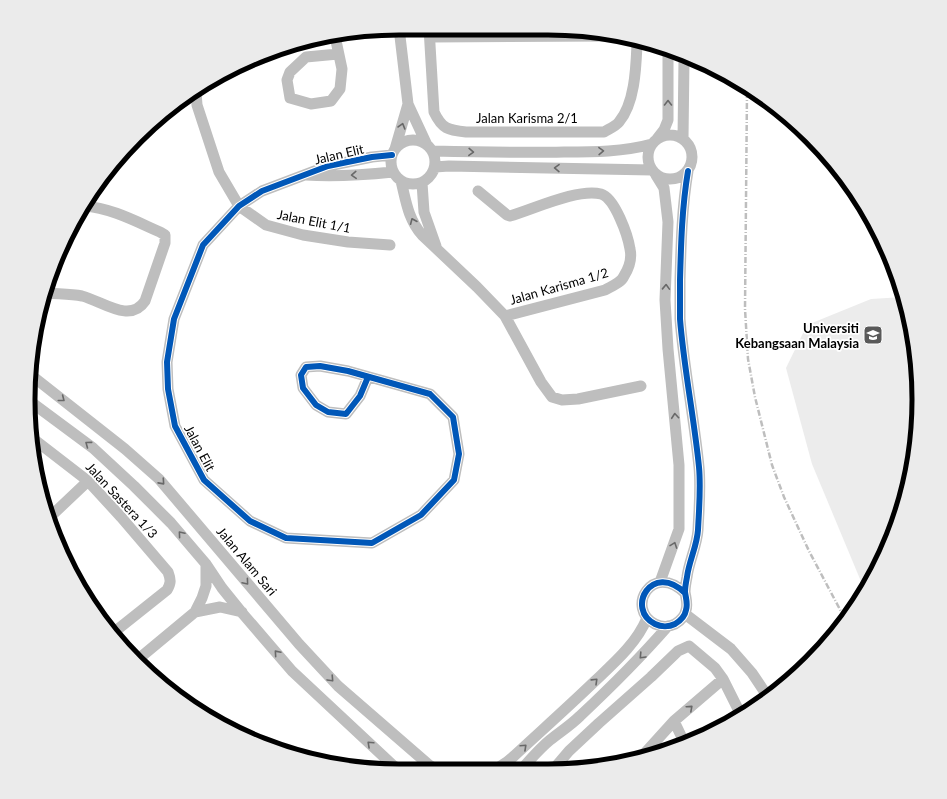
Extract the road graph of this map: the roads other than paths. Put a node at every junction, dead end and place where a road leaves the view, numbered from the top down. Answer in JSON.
{"nodes":[{"id":1,"x":400,"y":35,"type":"edge"},
{"id":2,"x":430,"y":35,"type":"edge"},
{"id":3,"x":336,"y":41,"type":"edge"},
{"id":4,"x":637,"y":46,"type":"edge"},
{"id":5,"x":338,"y":54,"type":"junction"},
{"id":6,"x":668,"y":55,"type":"edge"},
{"id":7,"x":684,"y":62,"type":"edge"},
{"id":8,"x":196,"y":96,"type":"edge"},
{"id":9,"x":408,"y":104,"type":"junction"},
{"id":10,"x":683,"y":139,"type":"junction"},
{"id":11,"x":655,"y":141,"type":"junction"},
{"id":12,"x":430,"y":148,"type":"junction"},
{"id":13,"x":393,"y":152,"type":"junction"},
{"id":14,"x":435,"y":167,"type":"junction"},
{"id":15,"x":688,"y":171,"type":"junction"},
{"id":16,"x":393,"y":172,"type":"junction"},
{"id":17,"x":654,"y":173,"type":"junction"},
{"id":18,"x":301,"y":175,"type":"junction"},
{"id":19,"x":401,"y":181,"type":"junction"},
{"id":20,"x":422,"y":183,"type":"junction"},
{"id":21,"x":478,"y":191,"type":"dead end"},
{"id":22,"x":239,"y":206,"type":"junction"},
{"id":23,"x":90,"y":207,"type":"edge"},
{"id":24,"x":390,"y":245,"type":"dead end"},
{"id":25,"x":438,"y":250,"type":"junction"},
{"id":26,"x":51,"y":293,"type":"edge"},
{"id":27,"x":505,"y":316,"type":"junction"},
{"id":28,"x":368,"y":377,"type":"junction"},
{"id":29,"x":36,"y":379,"type":"edge"},
{"id":30,"x":641,"y":386,"type":"dead end"},
{"id":31,"x":35,"y":405,"type":"edge"},
{"id":32,"x":38,"y":442,"type":"edge"},
{"id":33,"x":88,"y":481,"type":"junction"},
{"id":34,"x":53,"y":514,"type":"edge"},
{"id":35,"x":206,"y":564,"type":"junction"},
{"id":36,"x":660,"y":582,"type":"junction"},
{"id":37,"x":686,"y":593,"type":"junction"},
{"id":38,"x":195,"y":612,"type":"junction"},
{"id":39,"x":242,"y":612,"type":"junction"},
{"id":40,"x":685,"y":614,"type":"junction"},
{"id":41,"x":647,"y":618,"type":"junction"},
{"id":42,"x":668,"y":626,"type":"junction"},
{"id":43,"x":117,"y":630,"type":"edge"},
{"id":44,"x":141,"y":656,"type":"edge"},
{"id":45,"x":723,"y":679,"type":"junction"},
{"id":46,"x":765,"y":692,"type":"edge"},
{"id":47,"x":738,"y":710,"type":"edge"},
{"id":48,"x":583,"y":713,"type":"junction"},
{"id":49,"x":674,"y":722,"type":"junction"},
{"id":50,"x":596,"y":726,"type":"junction"},
{"id":51,"x":682,"y":738,"type":"edge"},
{"id":52,"x":648,"y":750,"type":"edge"},
{"id":53,"x":391,"y":764,"type":"edge"},
{"id":54,"x":428,"y":764,"type":"edge"},
{"id":55,"x":503,"y":764,"type":"edge"},
{"id":56,"x":527,"y":764,"type":"edge"},
{"id":57,"x":558,"y":764,"type":"edge"}],
"edges":[{"from":1,"to":9,"type":"street"},
{"from":2,"to":4,"type":"street","name":"Jalan Karisma 2/1"},
{"from":3,"to":5,"type":"street"},
{"from":5,"to":5,"type":"street"},
{"from":11,"to":6,"type":"street","one_way":true},
{"from":7,"to":10,"type":"street"},
{"from":8,"to":22,"type":"street"},
{"from":9,"to":12,"type":"street"},
{"from":13,"to":9,"type":"street","one_way":true},
{"from":10,"to":11,"type":"street"},
{"from":10,"to":15,"type":"street"},
{"from":12,"to":11,"type":"street","one_way":true},
{"from":11,"to":17,"type":"street"},
{"from":12,"to":13,"type":"street"},
{"from":12,"to":14,"type":"street"},
{"from":13,"to":16,"type":"street"},
{"from":13,"to":18,"type":"street","name":"Jalan Elit"},
{"from":17,"to":14,"type":"street","one_way":true},
{"from":14,"to":20,"type":"street"},
{"from":15,"to":17,"type":"street"},
{"from":15,"to":37,"type":"street"},
{"from":16,"to":18,"type":"street","name":"Jalan Elit","one_way":true},
{"from":16,"to":19,"type":"street"},
{"from":36,"to":17,"type":"street","one_way":true},
{"from":18,"to":22,"type":"street","name":"Jalan Elit"},
{"from":19,"to":20,"type":"street"},
{"from":25,"to":19,"type":"street","one_way":true},
{"from":20,"to":25,"type":"street"},
{"from":21,"to":27,"type":"street","name":"Jalan Karisma 1/2"},
{"from":22,"to":24,"type":"street","name":"Jalan Elit 1/1"},
{"from":22,"to":28,"type":"street","name":"Jalan Elit"},
{"from":23,"to":26,"type":"street"},
{"from":25,"to":27,"type":"street"},
{"from":27,"to":30,"type":"street"},
{"from":28,"to":28,"type":"street","name":"Jalan Elit"},
{"from":29,"to":54,"type":"street","name":"Jalan Alam Sari","one_way":true},
{"from":35,"to":31,"type":"street","one_way":true},
{"from":32,"to":33,"type":"street","name":"Jalan Sastera 1/3"},
{"from":33,"to":34,"type":"street"},
{"from":33,"to":43,"type":"street","name":"Jalan Sastera 1/3"},
{"from":35,"to":38,"type":"street"},
{"from":35,"to":39,"type":"street"},
{"from":36,"to":37,"type":"street"},
{"from":36,"to":41,"type":"street"},
{"from":37,"to":40,"type":"street"},
{"from":38,"to":39,"type":"street"},
{"from":38,"to":44,"type":"street"},
{"from":53,"to":39,"type":"street","one_way":true},
{"from":40,"to":42,"type":"street"},
{"from":40,"to":46,"type":"street"},
{"from":41,"to":42,"type":"street"},
{"from":55,"to":41,"type":"street","one_way":true},
{"from":42,"to":48,"type":"street","one_way":true},
{"from":45,"to":47,"type":"street"},
{"from":49,"to":45,"type":"street","one_way":true},
{"from":45,"to":50,"type":"street"},
{"from":48,"to":50,"type":"street"},
{"from":48,"to":56,"type":"street"},
{"from":49,"to":51,"type":"street"},
{"from":49,"to":52,"type":"street"},
{"from":50,"to":57,"type":"street"}]}
